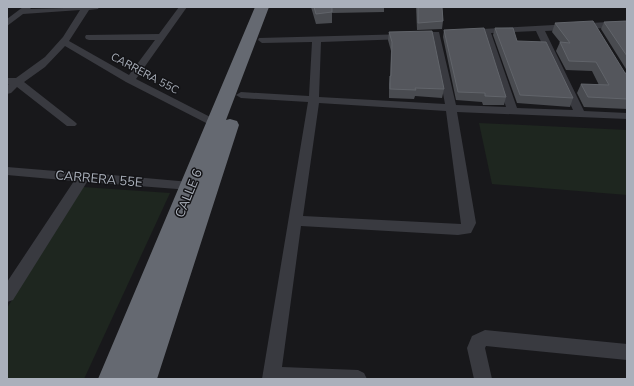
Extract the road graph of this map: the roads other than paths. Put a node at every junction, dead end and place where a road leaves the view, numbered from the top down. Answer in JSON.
{"nodes":[{"id":1,"x":183,"y":7,"type":"edge"},
{"id":2,"x":262,"y":7,"type":"edge"},
{"id":3,"x":274,"y":7,"type":"edge"},
{"id":4,"x":90,"y":8,"type":"edge"},
{"id":5,"x":26,"y":9,"type":"edge"},
{"id":6,"x":7,"y":23,"type":"edge"},
{"id":7,"x":627,"y":24,"type":"edge"},
{"id":8,"x":592,"y":26,"type":"junction"},
{"id":9,"x":539,"y":28,"type":"junction"},
{"id":10,"x":486,"y":31,"type":"junction"},
{"id":11,"x":458,"y":33,"type":"edge"},
{"id":12,"x":436,"y":34,"type":"dead end"},
{"id":13,"x":414,"y":35,"type":"edge"},
{"id":14,"x":89,"y":37,"type":"dead end"},
{"id":15,"x":161,"y":37,"type":"junction"},
{"id":16,"x":600,"y":38,"type":"edge"},
{"id":17,"x":317,"y":39,"type":"junction"},
{"id":18,"x":262,"y":40,"type":"junction"},
{"id":19,"x":63,"y":41,"type":"junction"},
{"id":20,"x":130,"y":80,"type":"junction"},
{"id":21,"x":11,"y":81,"type":"edge"},
{"id":22,"x":7,"y":91,"type":"edge"},
{"id":23,"x":241,"y":95,"type":"junction"},
{"id":24,"x":314,"y":100,"type":"junction"},
{"id":25,"x":451,"y":108,"type":"junction"},
{"id":26,"x":513,"y":111,"type":"junction"},
{"id":27,"x":580,"y":114,"type":"junction"},
{"id":28,"x":627,"y":116,"type":"edge"},
{"id":29,"x":71,"y":124,"type":"dead end"},
{"id":30,"x":216,"y":124,"type":"junction"},
{"id":31,"x":7,"y":171,"type":"edge"},
{"id":32,"x":84,"y":176,"type":"junction"},
{"id":33,"x":190,"y":186,"type":"junction"},
{"id":34,"x":295,"y":221,"type":"junction"},
{"id":35,"x":7,"y":295,"type":"edge"},
{"id":36,"x":627,"y":352,"type":"edge"},
{"id":37,"x":271,"y":377,"type":"edge"},
{"id":38,"x":113,"y":379,"type":"edge"},
{"id":39,"x":142,"y":379,"type":"edge"},
{"id":40,"x":358,"y":379,"type":"edge"},
{"id":41,"x":483,"y":379,"type":"edge"}],
"edges":[{"from":1,"to":15,"type":"street"},
{"from":2,"to":30,"type":"highway","name":"CALLE 6"},
{"from":3,"to":18,"type":"highway","name":"CALLE 6"},
{"from":4,"to":5,"type":"street"},
{"from":4,"to":19,"type":"street"},
{"from":5,"to":6,"type":"street"},
{"from":7,"to":8,"type":"street"},
{"from":8,"to":9,"type":"street"},
{"from":8,"to":16,"type":"street"},
{"from":9,"to":10,"type":"street"},
{"from":9,"to":27,"type":"street"},
{"from":10,"to":11,"type":"street"},
{"from":10,"to":26,"type":"street"},
{"from":12,"to":25,"type":"street"},
{"from":13,"to":17,"type":"street"},
{"from":14,"to":15,"type":"street"},
{"from":15,"to":20,"type":"street"},
{"from":17,"to":18,"type":"street"},
{"from":17,"to":24,"type":"street"},
{"from":18,"to":23,"type":"highway","name":"CALLE 6"},
{"from":19,"to":20,"type":"street","name":"CARRERA 55C"},
{"from":19,"to":21,"type":"street"},
{"from":20,"to":30,"type":"street","name":"CARRERA 55C"},
{"from":21,"to":22,"type":"street"},
{"from":21,"to":29,"type":"street"},
{"from":23,"to":24,"type":"street"},
{"from":23,"to":39,"type":"highway","name":"CALLE 6"},
{"from":24,"to":25,"type":"street"},
{"from":24,"to":34,"type":"street"},
{"from":25,"to":26,"type":"street"},
{"from":25,"to":34,"type":"street"},
{"from":26,"to":27,"type":"street"},
{"from":27,"to":28,"type":"street"},
{"from":30,"to":33,"type":"highway","name":"CALLE 6"},
{"from":31,"to":32,"type":"street","name":"CARRERA 55E"},
{"from":32,"to":33,"type":"street","name":"CARRERA 55E"},
{"from":32,"to":35,"type":"street"},
{"from":33,"to":38,"type":"highway","name":"CALLE 6"},
{"from":34,"to":37,"type":"street"},
{"from":36,"to":41,"type":"street"},
{"from":37,"to":40,"type":"street"}]}
